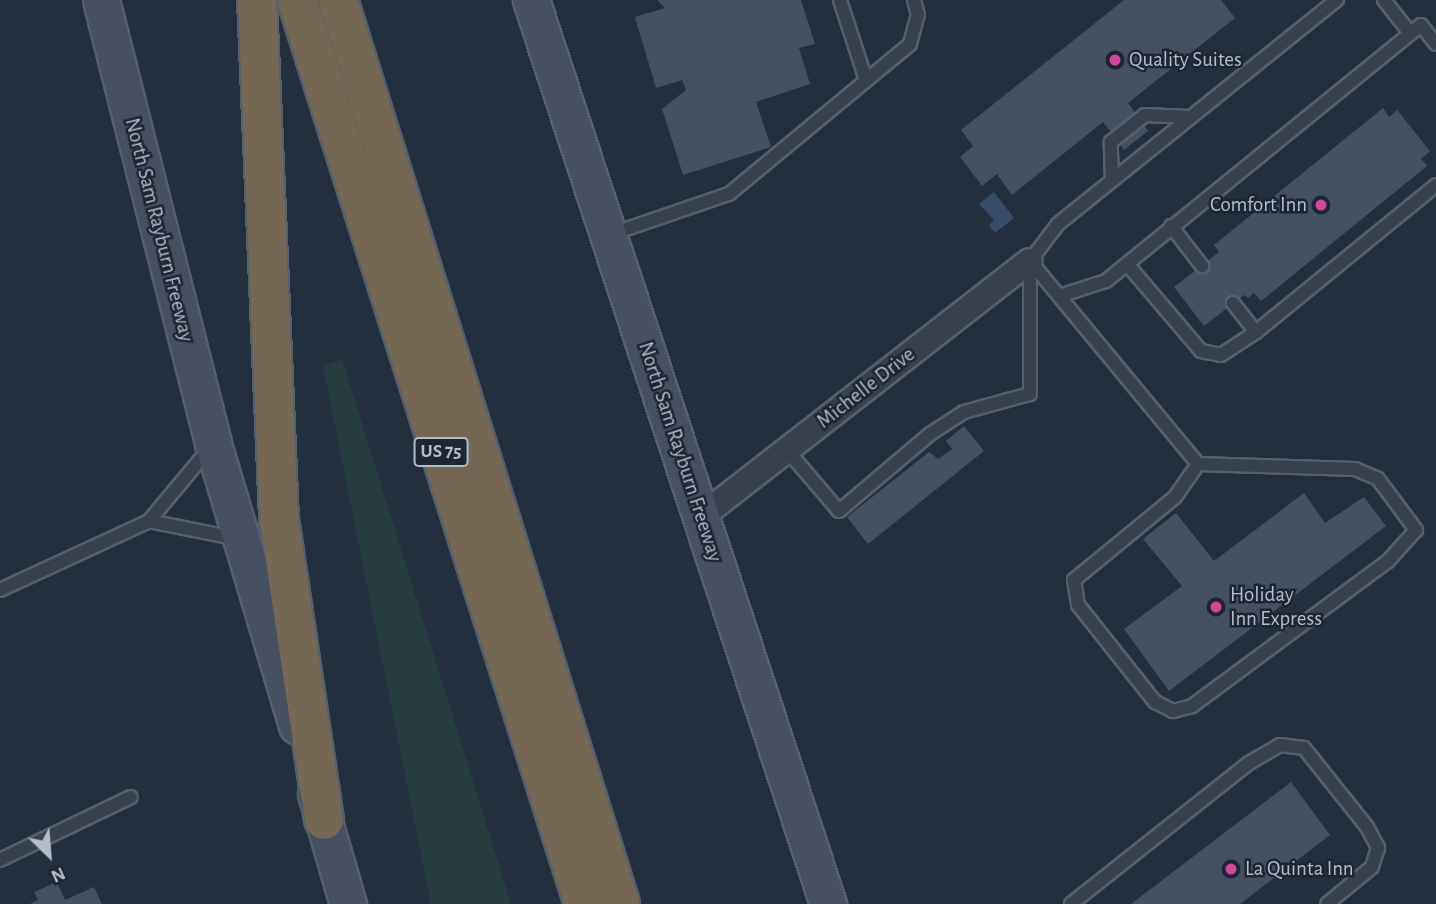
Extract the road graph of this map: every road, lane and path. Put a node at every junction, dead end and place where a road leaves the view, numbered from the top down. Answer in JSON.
{"nodes":[{"id":1,"x":101,"y":0,"type":"edge"},
{"id":2,"x":257,"y":0,"type":"edge"},
{"id":3,"x":297,"y":0,"type":"edge"},
{"id":4,"x":338,"y":0,"type":"edge"},
{"id":5,"x":531,"y":0,"type":"edge"},
{"id":6,"x":841,"y":0,"type":"edge"},
{"id":7,"x":914,"y":0,"type":"edge"},
{"id":8,"x":1337,"y":0,"type":"edge"},
{"id":9,"x":1384,"y":0,"type":"edge"},
{"id":10,"x":1410,"y":33,"type":"junction"},
{"id":11,"x":1436,"y":44,"type":"edge"},
{"id":12,"x":866,"y":80,"type":"junction"},
{"id":13,"x":1188,"y":117,"type":"junction"},
{"id":14,"x":1112,"y":180,"type":"junction"},
{"id":15,"x":1436,"y":185,"type":"edge"},
{"id":16,"x":1171,"y":226,"type":"junction"},
{"id":17,"x":609,"y":235,"type":"junction"},
{"id":18,"x":1030,"y":261,"type":"junction"},
{"id":19,"x":1127,"y":264,"type":"junction"},
{"id":20,"x":1202,"y":266,"type":"dead end"},
{"id":21,"x":1059,"y":296,"type":"junction"},
{"id":22,"x":1233,"y":303,"type":"dead end"},
{"id":23,"x":1256,"y":332,"type":"junction"},
{"id":24,"x":214,"y":444,"type":"junction"},
{"id":25,"x":787,"y":450,"type":"junction"},
{"id":26,"x":1198,"y":464,"type":"junction"},
{"id":27,"x":702,"y":516,"type":"junction"},
{"id":28,"x":149,"y":521,"type":"junction"},
{"id":29,"x":243,"y":540,"type":"junction"},
{"id":30,"x":0,"y":590,"type":"edge"},
{"id":31,"x":131,"y":797,"type":"dead end"},
{"id":32,"x":324,"y":820,"type":"junction"},
{"id":33,"x":0,"y":860,"type":"edge"},
{"id":34,"x":348,"y":904,"type":"edge"},
{"id":35,"x":584,"y":904,"type":"edge"},
{"id":36,"x":620,"y":904,"type":"edge"},
{"id":37,"x":828,"y":904,"type":"edge"},
{"id":38,"x":1071,"y":904,"type":"edge"},
{"id":39,"x":1327,"y":904,"type":"edge"}],
"edges":[{"from":1,"to":24,"type":"main road","name":"North Sam Rayburn Freeway"},
{"from":2,"to":32,"type":"highway"},
{"from":3,"to":35,"type":"highway","number":"US 75"},
{"from":4,"to":36,"type":"highway","number":"US 75"},
{"from":5,"to":17,"type":"main road","name":"North Sam Rayburn Freeway"},
{"from":6,"to":12,"type":"lane"},
{"from":7,"to":12,"type":"lane"},
{"from":8,"to":13,"type":"lane"},
{"from":9,"to":10,"type":"lane"},
{"from":10,"to":11,"type":"lane"},
{"from":10,"to":16,"type":"lane"},
{"from":12,"to":17,"type":"lane"},
{"from":13,"to":14,"type":"lane"},
{"from":13,"to":14,"type":"lane"},
{"from":14,"to":18,"type":"lane"},
{"from":15,"to":23,"type":"lane"},
{"from":16,"to":19,"type":"lane"},
{"from":16,"to":20,"type":"lane"},
{"from":17,"to":27,"type":"main road","name":"North Sam Rayburn Freeway"},
{"from":18,"to":21,"type":"lane"},
{"from":18,"to":25,"type":"street","name":"Michelle Drive"},
{"from":18,"to":25,"type":"lane"},
{"from":19,"to":21,"type":"lane"},
{"from":19,"to":23,"type":"lane"},
{"from":21,"to":26,"type":"lane"},
{"from":22,"to":23,"type":"lane"},
{"from":24,"to":28,"type":"lane"},
{"from":24,"to":29,"type":"main road","name":"North Sam Rayburn Freeway"},
{"from":25,"to":27,"type":"street","name":"Michelle Drive"},
{"from":26,"to":26,"type":"lane"},
{"from":27,"to":37,"type":"main road","name":"North Sam Rayburn Freeway"},
{"from":28,"to":29,"type":"lane"},
{"from":28,"to":30,"type":"lane"},
{"from":29,"to":32,"type":"main road","name":"North Sam Rayburn Freeway"},
{"from":31,"to":33,"type":"lane"},
{"from":32,"to":34,"type":"main road","name":"North Sam Rayburn Freeway"},
{"from":38,"to":39,"type":"lane"}]}
